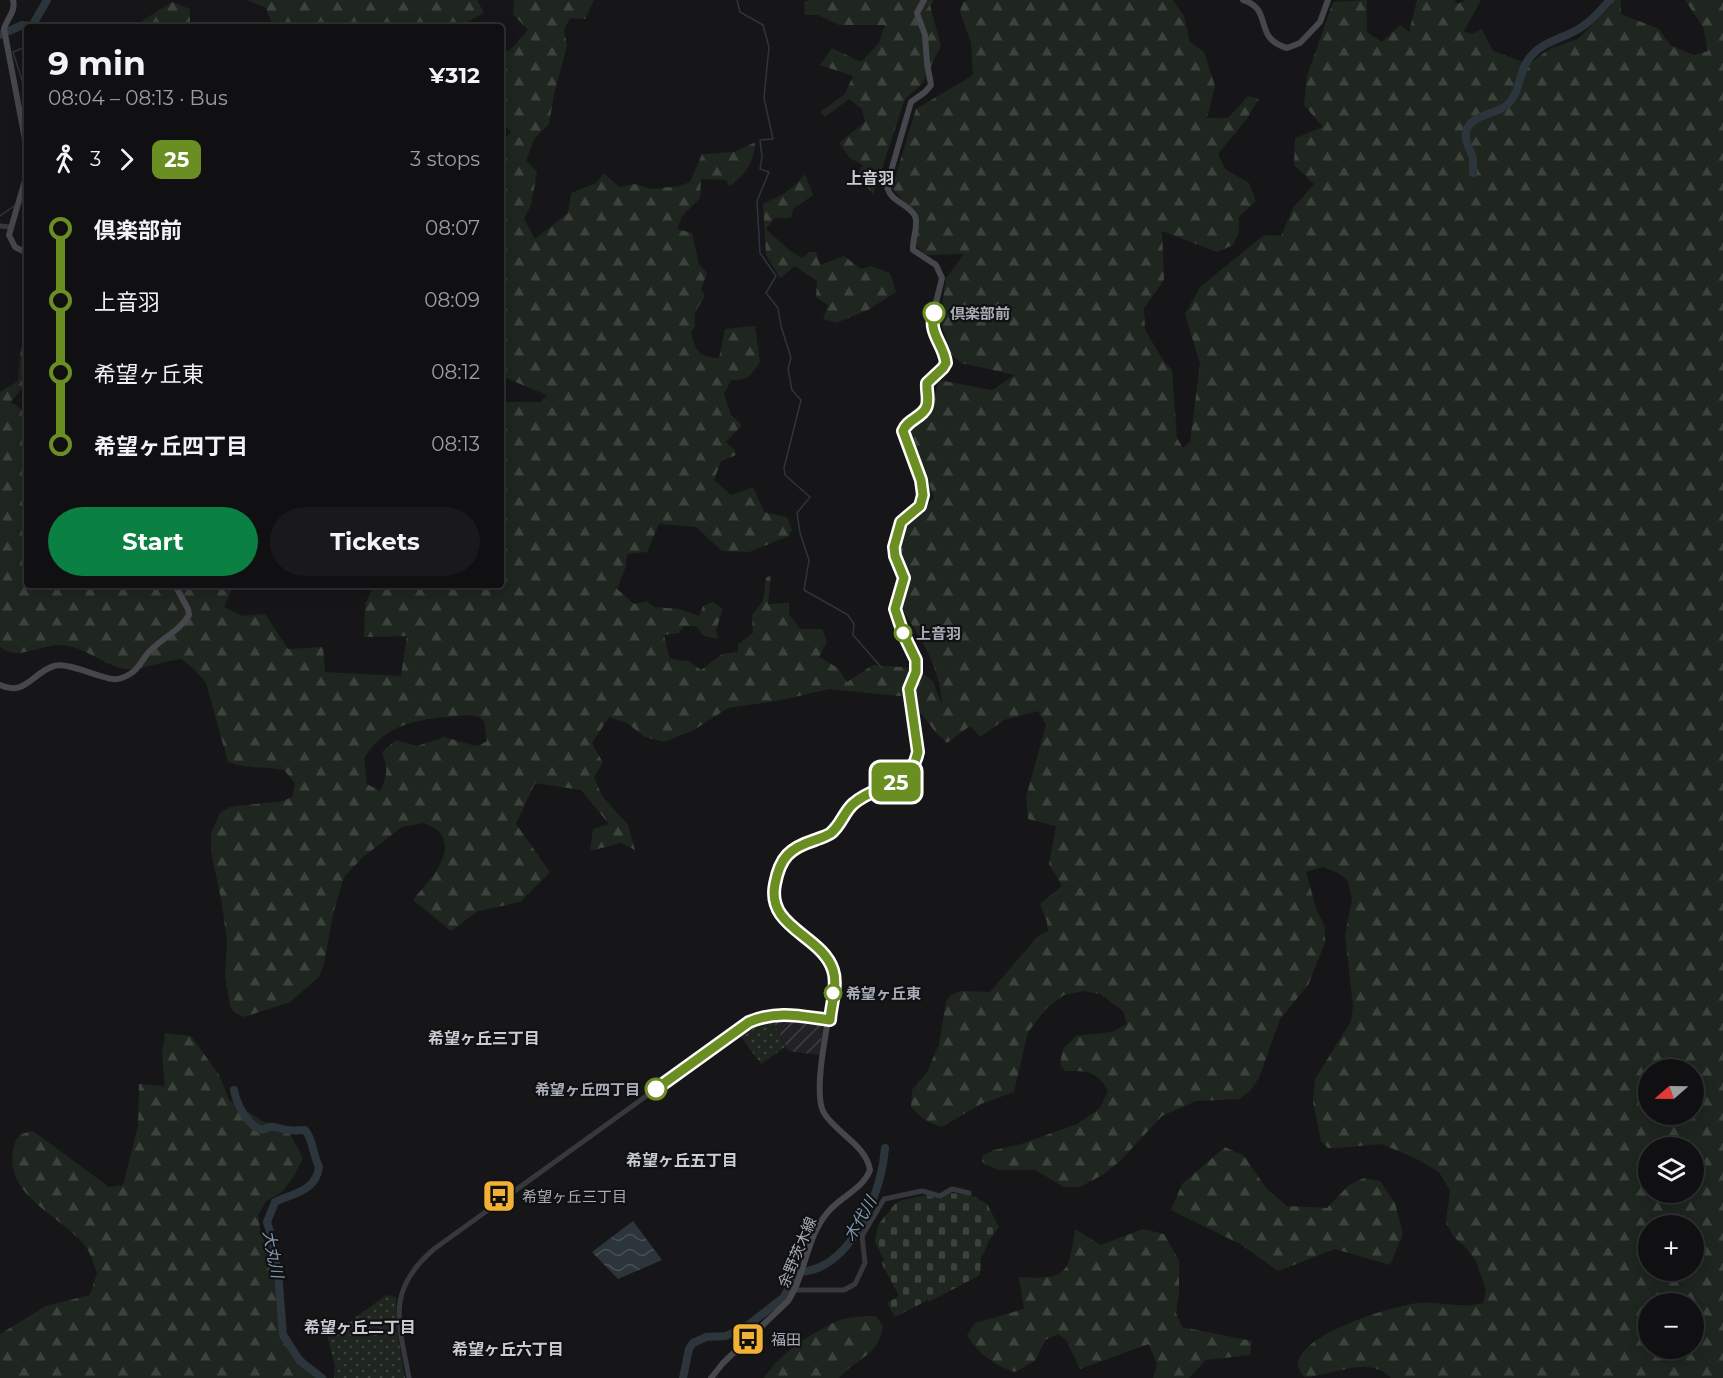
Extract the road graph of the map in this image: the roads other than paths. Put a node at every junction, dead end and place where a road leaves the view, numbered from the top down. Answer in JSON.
{"nodes":[{"id":1,"x":13,"y":0,"type":"edge"},
{"id":2,"x":924,"y":0,"type":"edge"},
{"id":3,"x":1244,"y":0,"type":"edge"},
{"id":4,"x":1328,"y":0,"type":"edge"},
{"id":5,"x":24,"y":134,"type":"edge"},
{"id":6,"x":24,"y":184,"type":"edge"},
{"id":7,"x":0,"y":226,"type":"edge"},
{"id":8,"x":10,"y":227,"type":"junction"},
{"id":9,"x":24,"y":252,"type":"edge"},
{"id":10,"x":177,"y":588,"type":"edge"},
{"id":11,"x":0,"y":686,"type":"edge"},
{"id":12,"x":830,"y":1020,"type":"junction"},
{"id":13,"x":969,"y":1193,"type":"dead end"},
{"id":14,"x":795,"y":1290,"type":"junction"},
{"id":15,"x":410,"y":1378,"type":"edge"},
{"id":16,"x":711,"y":1378,"type":"edge"}],
"edges":[{"from":1,"to":5,"type":"main road"},
{"from":2,"to":12,"type":"main road","name":"余野茨木線"},
{"from":3,"to":4,"type":"main road"},
{"from":6,"to":8,"type":"main road"},
{"from":7,"to":8,"type":"street"},
{"from":8,"to":9,"type":"main road"},
{"from":10,"to":11,"type":"main road"},
{"from":12,"to":14,"type":"main road","name":"余野茨木線"},
{"from":12,"to":15,"type":"street"},
{"from":13,"to":14,"type":"street"},
{"from":14,"to":16,"type":"main road","name":"余野茨木線"}]}
